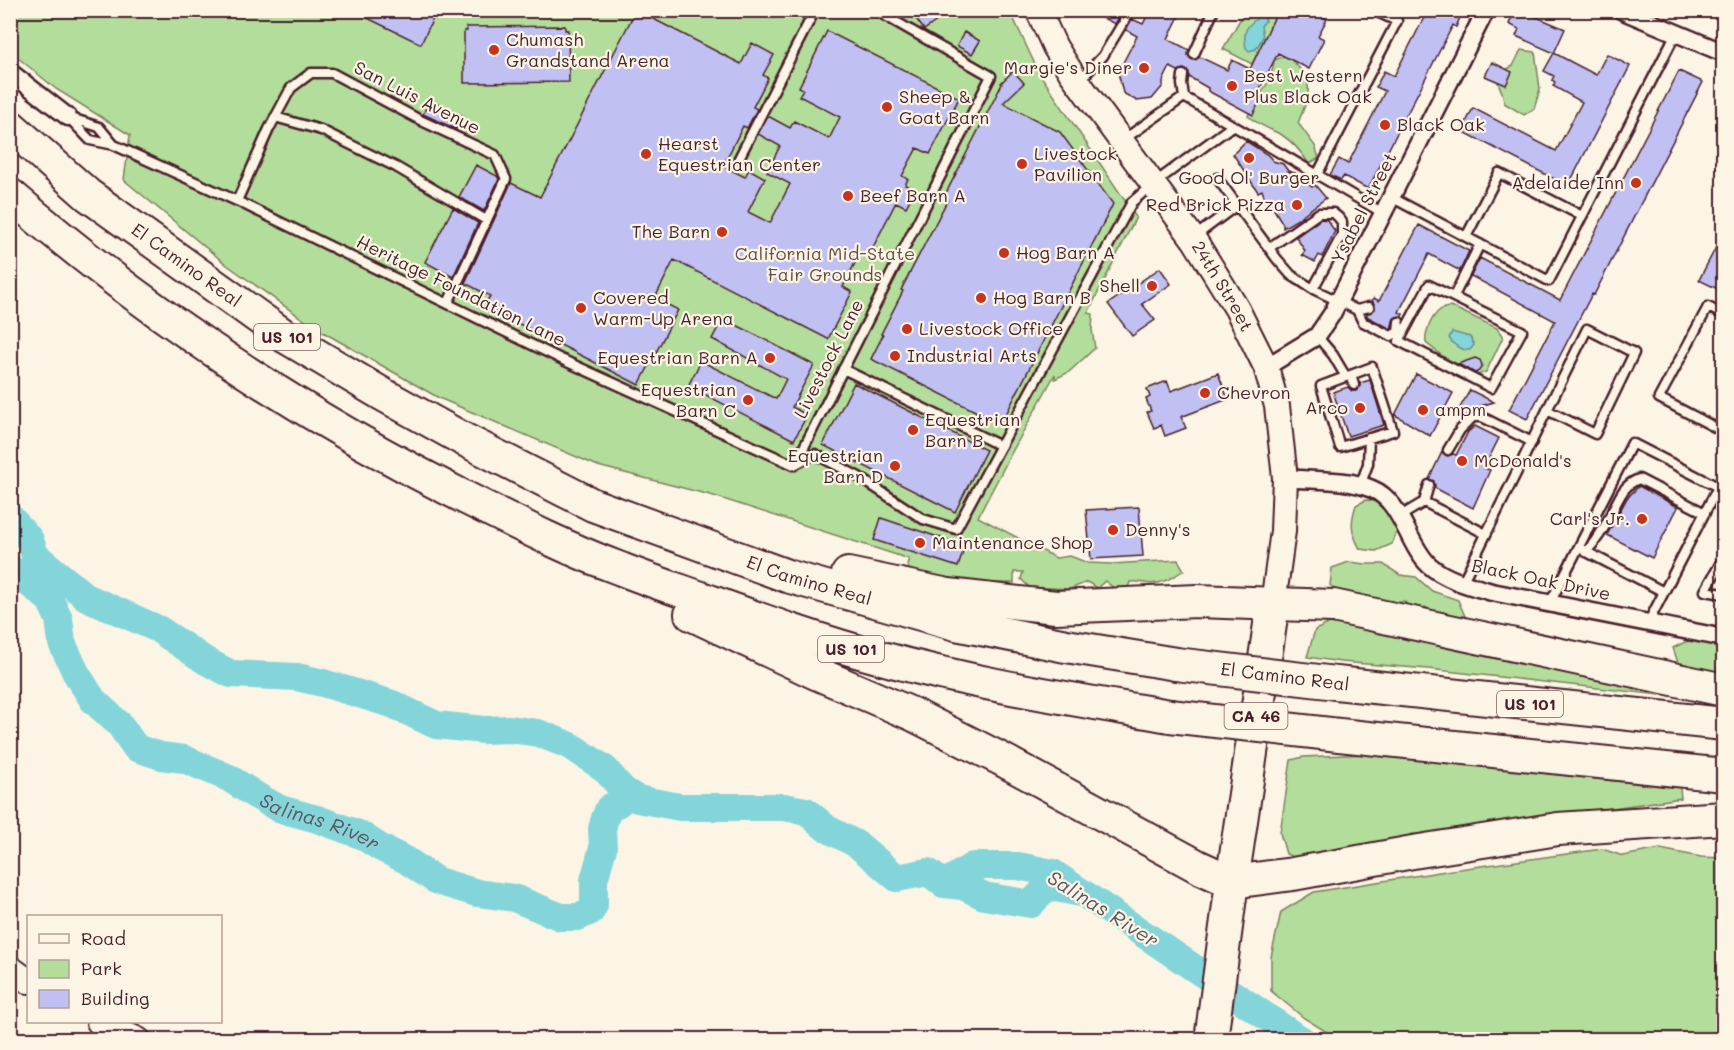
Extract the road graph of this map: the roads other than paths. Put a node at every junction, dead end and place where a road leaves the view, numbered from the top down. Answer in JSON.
{"nodes":[{"id":1,"x":814,"y":10,"type":"edge"},
{"id":2,"x":875,"y":10,"type":"edge"},
{"id":3,"x":1038,"y":10,"type":"edge"},
{"id":4,"x":1129,"y":10,"type":"edge"},
{"id":5,"x":1214,"y":10,"type":"edge"},
{"id":6,"x":1373,"y":10,"type":"edge"},
{"id":7,"x":1486,"y":10,"type":"edge"},
{"id":8,"x":1621,"y":10,"type":"edge"},
{"id":9,"x":1676,"y":33,"type":"junction"},
{"id":10,"x":1724,"y":53,"type":"edge"},
{"id":11,"x":1194,"y":54,"type":"dead end"},
{"id":12,"x":10,"y":72,"type":"edge"},
{"id":13,"x":1183,"y":75,"type":"dead end"},
{"id":14,"x":1078,"y":83,"type":"junction"},
{"id":15,"x":1184,"y":97,"type":"junction"},
{"id":16,"x":68,"y":117,"type":"junction"},
{"id":17,"x":275,"y":117,"type":"junction"},
{"id":18,"x":10,"y":126,"type":"edge"},
{"id":19,"x":1232,"y":126,"type":"junction"},
{"id":20,"x":1121,"y":141,"type":"junction"},
{"id":21,"x":114,"y":145,"type":"junction"},
{"id":22,"x":739,"y":158,"type":"dead end"},
{"id":23,"x":1317,"y":175,"type":"junction"},
{"id":24,"x":1217,"y":178,"type":"dead end"},
{"id":25,"x":1153,"y":184,"type":"junction"},
{"id":26,"x":10,"y":195,"type":"edge"},
{"id":27,"x":1391,"y":198,"type":"junction"},
{"id":28,"x":237,"y":201,"type":"junction"},
{"id":29,"x":1237,"y":205,"type":"junction"},
{"id":30,"x":1383,"y":213,"type":"junction"},
{"id":31,"x":1582,"y":216,"type":"junction"},
{"id":32,"x":486,"y":220,"type":"junction"},
{"id":33,"x":1466,"y":237,"type":"junction"},
{"id":34,"x":1192,"y":238,"type":"junction"},
{"id":35,"x":1480,"y":244,"type":"junction"},
{"id":36,"x":1269,"y":248,"type":"junction"},
{"id":37,"x":1313,"y":289,"type":"junction"},
{"id":38,"x":1454,"y":296,"type":"junction"},
{"id":39,"x":1339,"y":300,"type":"junction"},
{"id":40,"x":448,"y":303,"type":"junction"},
{"id":41,"x":1369,"y":307,"type":"dead end"},
{"id":42,"x":1357,"y":310,"type":"junction"},
{"id":43,"x":1724,"y":315,"type":"edge"},
{"id":44,"x":1399,"y":322,"type":"dead end"},
{"id":45,"x":1400,"y":333,"type":"junction"},
{"id":46,"x":1317,"y":336,"type":"junction"},
{"id":47,"x":1266,"y":367,"type":"junction"},
{"id":48,"x":843,"y":369,"type":"junction"},
{"id":49,"x":1349,"y":376,"type":"junction"},
{"id":50,"x":1354,"y":385,"type":"dead end"},
{"id":51,"x":1547,"y":410,"type":"junction"},
{"id":52,"x":1724,"y":432,"type":"edge"},
{"id":53,"x":1369,"y":435,"type":"junction"},
{"id":54,"x":1532,"y":442,"type":"junction"},
{"id":55,"x":1001,"y":446,"type":"junction"},
{"id":56,"x":1448,"y":450,"type":"dead end"},
{"id":57,"x":794,"y":465,"type":"junction"},
{"id":58,"x":1285,"y":478,"type":"junction"},
{"id":59,"x":1430,"y":485,"type":"dead end"},
{"id":60,"x":1360,"y":486,"type":"junction"},
{"id":61,"x":1721,"y":489,"type":"edge"},
{"id":62,"x":1424,"y":502,"type":"junction"},
{"id":63,"x":593,"y":505,"type":"junction"},
{"id":64,"x":1705,"y":513,"type":"junction"},
{"id":65,"x":1399,"y":518,"type":"junction"},
{"id":66,"x":1486,"y":534,"type":"junction"},
{"id":67,"x":544,"y":537,"type":"junction"},
{"id":68,"x":1582,"y":550,"type":"junction"},
{"id":69,"x":1724,"y":557,"type":"edge"},
{"id":70,"x":1462,"y":583,"type":"junction"},
{"id":71,"x":1664,"y":591,"type":"junction"},
{"id":72,"x":1724,"y":594,"type":"edge"},
{"id":73,"x":1550,"y":603,"type":"junction"},
{"id":74,"x":1273,"y":604,"type":"junction"},
{"id":75,"x":1648,"y":623,"type":"junction"},
{"id":76,"x":1724,"y":638,"type":"edge"},
{"id":77,"x":1724,"y":690,"type":"edge"},
{"id":78,"x":1724,"y":724,"type":"edge"},
{"id":79,"x":1724,"y":776,"type":"edge"},
{"id":80,"x":1724,"y":818,"type":"edge"},
{"id":81,"x":1232,"y":882,"type":"junction"},
{"id":82,"x":10,"y":968,"type":"edge"},
{"id":83,"x":27,"y":980,"type":"edge"},
{"id":84,"x":101,"y":1023,"type":"edge"},
{"id":85,"x":138,"y":1040,"type":"edge"},
{"id":86,"x":1211,"y":1040,"type":"edge"}],
"edges":[{"from":1,"to":22,"type":"lane"},
{"from":2,"to":48,"type":"lane","name":"Livestock Lane"},
{"from":3,"to":14,"type":"main road","name":"24th Street"},
{"from":4,"to":14,"type":"lane"},
{"from":5,"to":11,"type":"lane"},
{"from":6,"to":23,"type":"lane"},
{"from":7,"to":27,"type":"street","name":"Ysabel Street"},
{"from":8,"to":9,"type":"street"},
{"from":9,"to":10,"type":"street"},
{"from":9,"to":31,"type":"lane"},
{"from":12,"to":16,"type":"street"},
{"from":13,"to":15,"type":"lane"},
{"from":14,"to":20,"type":"main road","name":"24th Street"},
{"from":15,"to":19,"type":"lane"},
{"from":15,"to":20,"type":"lane"},
{"from":16,"to":21,"type":"lane","name":"Heritage Foundation Lane"},
{"from":16,"to":21,"type":"lane","name":"Heritage Foundation Lane"},
{"from":17,"to":28,"type":"lane","name":"San Luis Avenue"},
{"from":17,"to":32,"type":"lane"},
{"from":17,"to":32,"type":"lane","name":"San Luis Avenue"},
{"from":18,"to":63,"type":"highway","name":"El Camino Real","number":"US 101"},
{"from":19,"to":23,"type":"lane"},
{"from":19,"to":25,"type":"lane"},
{"from":20,"to":25,"type":"main road","name":"24th Street"},
{"from":21,"to":28,"type":"lane","name":"Heritage Foundation Lane"},
{"from":23,"to":30,"type":"lane"},
{"from":24,"to":29,"type":"lane"},
{"from":25,"to":34,"type":"main road","name":"24th Street"},
{"from":25,"to":55,"type":"lane"},
{"from":26,"to":67,"type":"highway","number":"US 101"},
{"from":27,"to":30,"type":"street","name":"Ysabel Street"},
{"from":27,"to":33,"type":"lane"},
{"from":28,"to":40,"type":"lane","name":"Heritage Foundation Lane"},
{"from":29,"to":34,"type":"lane"},
{"from":29,"to":36,"type":"lane"},
{"from":30,"to":39,"type":"street","name":"Ysabel Street"},
{"from":31,"to":33,"type":"lane"},
{"from":31,"to":35,"type":"lane"},
{"from":32,"to":40,"type":"lane","name":"San Luis Avenue"},
{"from":33,"to":35,"type":"lane"},
{"from":34,"to":47,"type":"main road","name":"24th Street"},
{"from":35,"to":38,"type":"lane"},
{"from":36,"to":37,"type":"lane"},
{"from":36,"to":37,"type":"lane"},
{"from":37,"to":39,"type":"lane"},
{"from":38,"to":45,"type":"lane"},
{"from":38,"to":45,"type":"lane"},
{"from":39,"to":42,"type":"lane"},
{"from":39,"to":46,"type":"street","name":"Ysabel Street"},
{"from":40,"to":57,"type":"lane","name":"Heritage Foundation Lane"},
{"from":41,"to":42,"type":"lane"},
{"from":42,"to":45,"type":"lane"},
{"from":43,"to":52,"type":"lane"},
{"from":44,"to":45,"type":"lane"},
{"from":46,"to":47,"type":"street","name":"Ysabel Street"},
{"from":46,"to":49,"type":"lane"},
{"from":47,"to":58,"type":"main road","name":"24th Street"},
{"from":48,"to":55,"type":"lane"},
{"from":48,"to":57,"type":"lane","name":"Livestock Lane"},
{"from":49,"to":50,"type":"lane"},
{"from":49,"to":53,"type":"lane"},
{"from":49,"to":53,"type":"lane"},
{"from":51,"to":51,"type":"lane"},
{"from":51,"to":54,"type":"lane"},
{"from":53,"to":60,"type":"lane"},
{"from":54,"to":56,"type":"lane"},
{"from":54,"to":66,"type":"lane"},
{"from":55,"to":57,"type":"lane"},
{"from":58,"to":60,"type":"street","name":"Black Oak Drive"},
{"from":58,"to":74,"type":"main road","name":"24th Street"},
{"from":59,"to":62,"type":"lane"},
{"from":60,"to":65,"type":"street","name":"Black Oak Drive"},
{"from":61,"to":64,"type":"lane"},
{"from":61,"to":68,"type":"lane"},
{"from":62,"to":65,"type":"lane"},
{"from":62,"to":66,"type":"lane"},
{"from":63,"to":74,"type":"highway"},
{"from":63,"to":78,"type":"highway","name":"El Camino Real","number":"US 101","bridge":true},
{"from":64,"to":68,"type":"lane"},
{"from":64,"to":71,"type":"lane"},
{"from":65,"to":70,"type":"street","name":"Black Oak Drive"},
{"from":66,"to":70,"type":"lane"},
{"from":67,"to":79,"type":"highway","number":"US 101","bridge":true},
{"from":67,"to":81,"type":"highway"},
{"from":68,"to":71,"type":"lane"},
{"from":68,"to":73,"type":"lane"},
{"from":69,"to":72,"type":"lane"},
{"from":70,"to":73,"type":"street","name":"Black Oak Drive"},
{"from":71,"to":75,"type":"lane"},
{"from":73,"to":75,"type":"street","name":"Black Oak Drive"},
{"from":74,"to":77,"type":"highway"},
{"from":74,"to":81,"type":"highway","number":"CA 46"},
{"from":75,"to":76,"type":"street","name":"Black Oak Drive"},
{"from":80,"to":81,"type":"highway"},
{"from":81,"to":86,"type":"highway","number":"CA 46"},
{"from":82,"to":83,"type":"main road"},
{"from":84,"to":85,"type":"main road"}]}
